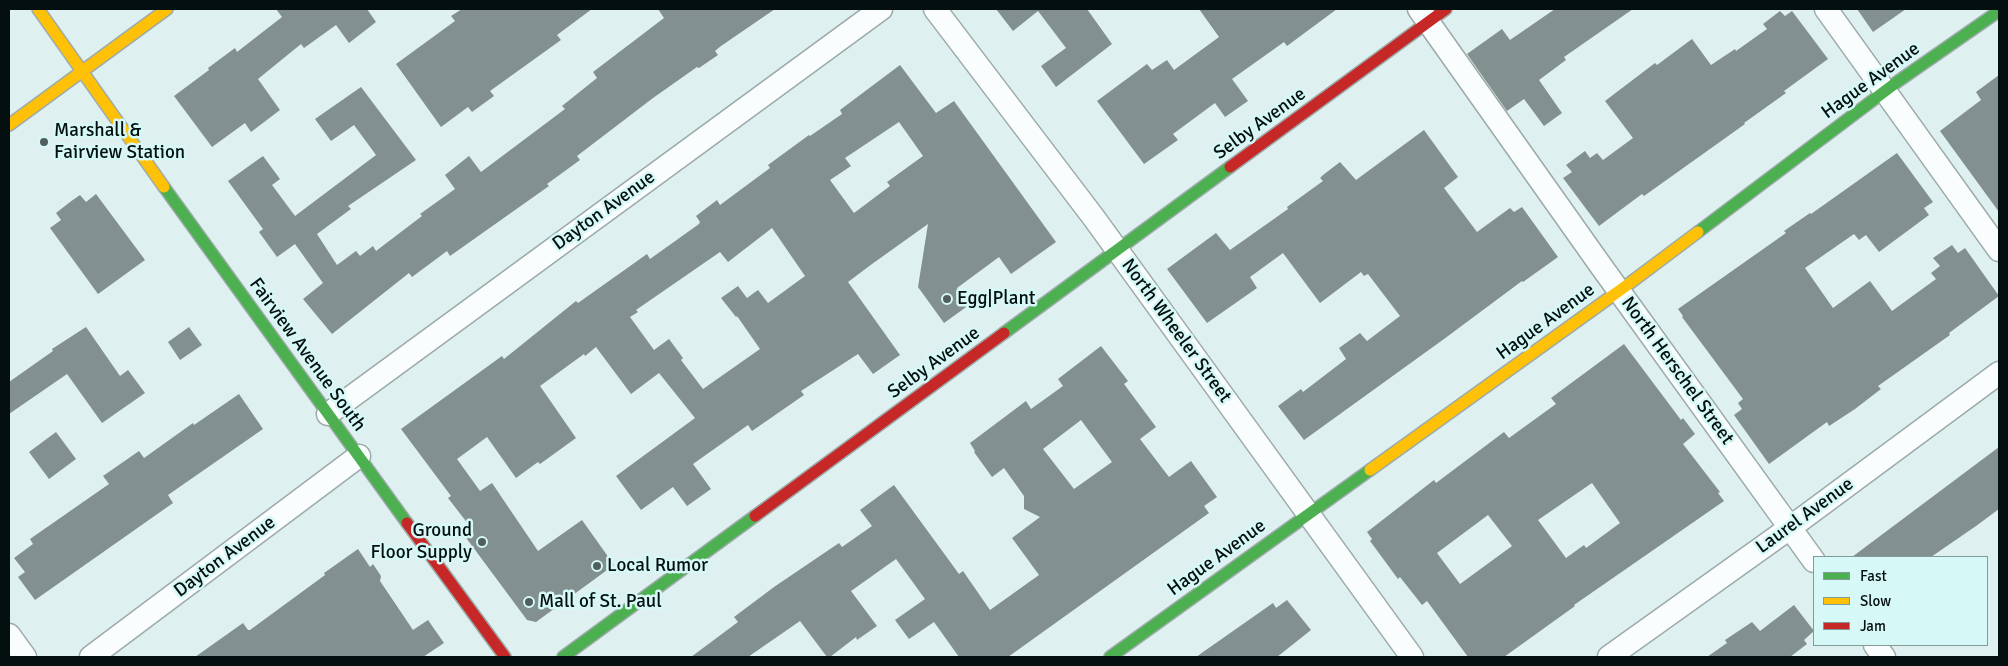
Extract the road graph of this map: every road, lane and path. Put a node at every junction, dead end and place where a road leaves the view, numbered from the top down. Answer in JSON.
{"nodes":[{"id":1,"x":38,"y":9,"type":"edge"},
{"id":2,"x":168,"y":9,"type":"edge"},
{"id":3,"x":881,"y":9,"type":"edge"},
{"id":4,"x":935,"y":9,"type":"edge"},
{"id":5,"x":1446,"y":9,"type":"edge"},
{"id":6,"x":1826,"y":9,"type":"edge"},
{"id":7,"x":1999,"y":11,"type":"edge"},
{"id":8,"x":1424,"y":15,"type":"edge"},
{"id":9,"x":82,"y":71,"type":"junction"},
{"id":10,"x":1885,"y":91,"type":"junction"},
{"id":11,"x":9,"y":125,"type":"edge"},
{"id":12,"x":1118,"y":250,"type":"junction"},
{"id":13,"x":1999,"y":250,"type":"edge"},
{"id":14,"x":1618,"y":290,"type":"junction"},
{"id":15,"x":1999,"y":373,"type":"edge"},
{"id":16,"x":328,"y":414,"type":"junction"},
{"id":17,"x":359,"y":456,"type":"junction"},
{"id":18,"x":1308,"y":514,"type":"junction"},
{"id":19,"x":1790,"y":527,"type":"junction"},
{"id":20,"x":1813,"y":560,"type":"edge"},
{"id":21,"x":9,"y":635,"type":"edge"},
{"id":22,"x":1876,"y":646,"type":"edge"},
{"id":23,"x":25,"y":657,"type":"edge"},
{"id":24,"x":91,"y":657,"type":"edge"},
{"id":25,"x":505,"y":657,"type":"edge"},
{"id":26,"x":563,"y":657,"type":"edge"},
{"id":27,"x":1110,"y":657,"type":"edge"},
{"id":28,"x":1412,"y":657,"type":"edge"},
{"id":29,"x":1609,"y":657,"type":"edge"},
{"id":30,"x":1884,"y":657,"type":"edge"}],
"edges":[{"from":1,"to":9,"type":"street","name":"Fairview Avenue South"},
{"from":2,"to":9,"type":"street"},
{"from":3,"to":16,"type":"street","name":"Dayton Avenue"},
{"from":4,"to":12,"type":"street","name":"North Wheeler Street"},
{"from":5,"to":8,"type":"street","name":"Selby Avenue"},
{"from":6,"to":10,"type":"street"},
{"from":7,"to":10,"type":"street","name":"Hague Avenue"},
{"from":8,"to":12,"type":"street","name":"Selby Avenue"},
{"from":8,"to":14,"type":"street","name":"North Herschel Street"},
{"from":9,"to":11,"type":"street"},
{"from":9,"to":16,"type":"street","name":"Fairview Avenue South"},
{"from":10,"to":13,"type":"street"},
{"from":10,"to":14,"type":"street","name":"Hague Avenue"},
{"from":12,"to":18,"type":"street","name":"North Wheeler Street"},
{"from":12,"to":26,"type":"street","name":"Selby Avenue"},
{"from":14,"to":18,"type":"street","name":"Hague Avenue"},
{"from":14,"to":19,"type":"street","name":"North Herschel Street"},
{"from":15,"to":19,"type":"street","name":"Laurel Avenue"},
{"from":16,"to":17,"type":"street","name":"Fairview Avenue South"},
{"from":17,"to":24,"type":"street","name":"Dayton Avenue"},
{"from":17,"to":25,"type":"street","name":"Fairview Avenue South"},
{"from":18,"to":27,"type":"street","name":"Hague Avenue"},
{"from":18,"to":28,"type":"street","name":"North Wheeler Street"},
{"from":19,"to":20,"type":"street","name":"North Herschel Street"},
{"from":19,"to":29,"type":"street","name":"Laurel Avenue"},
{"from":21,"to":23,"type":"street"},
{"from":22,"to":30,"type":"street"}]}
